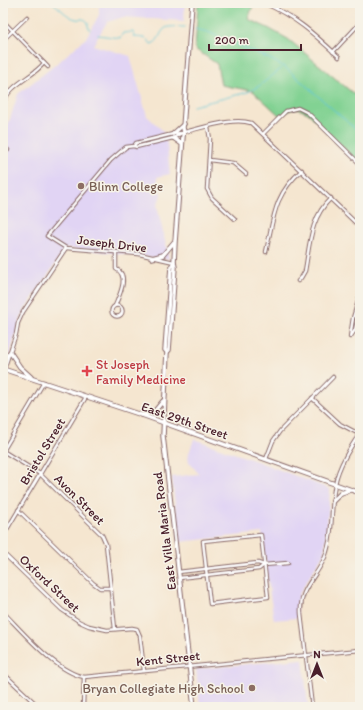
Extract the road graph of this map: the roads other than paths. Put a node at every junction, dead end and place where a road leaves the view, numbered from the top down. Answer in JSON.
{"nodes":[{"id":1,"x":192,"y":3,"type":"edge"},
{"id":2,"x":264,"y":3,"type":"edge"},
{"id":3,"x":278,"y":3,"type":"edge"},
{"id":4,"x":276,"y":8,"type":"junction"},
{"id":5,"x":27,"y":17,"type":"dead end"},
{"id":6,"x":3,"y":21,"type":"edge"},
{"id":7,"x":360,"y":23,"type":"edge"},
{"id":8,"x":12,"y":31,"type":"junction"},
{"id":9,"x":3,"y":40,"type":"edge"},
{"id":10,"x":333,"y":52,"type":"junction"},
{"id":11,"x":339,"y":57,"type":"dead end"},
{"id":12,"x":44,"y":62,"type":"junction"},
{"id":13,"x":48,"y":67,"type":"dead end"},
{"id":14,"x":3,"y":104,"type":"edge"},
{"id":15,"x":208,"y":127,"type":"junction"},
{"id":16,"x":183,"y":131,"type":"junction"},
{"id":17,"x":264,"y":133,"type":"junction"},
{"id":18,"x":173,"y":134,"type":"junction"},
{"id":19,"x":173,"y":138,"type":"junction"},
{"id":20,"x":182,"y":144,"type":"junction"},
{"id":21,"x":3,"y":146,"type":"edge"},
{"id":22,"x":134,"y":146,"type":"junction"},
{"id":23,"x":8,"y":150,"type":"dead end"},
{"id":24,"x":209,"y":160,"type":"junction"},
{"id":25,"x":360,"y":164,"type":"edge"},
{"id":26,"x":302,"y":170,"type":"junction"},
{"id":27,"x":246,"y":174,"type":"dead end"},
{"id":28,"x":331,"y":198,"type":"junction"},
{"id":29,"x":235,"y":219,"type":"dead end"},
{"id":30,"x":360,"y":227,"type":"edge"},
{"id":31,"x":175,"y":242,"type":"junction"},
{"id":32,"x":66,"y":248,"type":"junction"},
{"id":33,"x":116,"y":252,"type":"junction"},
{"id":34,"x":266,"y":252,"type":"dead end"},
{"id":35,"x":152,"y":258,"type":"junction"},
{"id":36,"x":174,"y":262,"type":"junction"},
{"id":37,"x":298,"y":281,"type":"dead end"},
{"id":38,"x":360,"y":295,"type":"edge"},
{"id":39,"x":359,"y":301,"type":"edge"},
{"id":40,"x":115,"y":306,"type":"junction"},
{"id":41,"x":360,"y":306,"type":"edge"},
{"id":42,"x":9,"y":353,"type":"junction"},
{"id":43,"x":3,"y":358,"type":"edge"},
{"id":44,"x":4,"y":369,"type":"edge"},
{"id":45,"x":333,"y":377,"type":"dead end"},
{"id":46,"x":34,"y":379,"type":"junction"},
{"id":47,"x":44,"y":382,"type":"junction"},
{"id":48,"x":86,"y":397,"type":"junction"},
{"id":49,"x":312,"y":398,"type":"junction"},
{"id":50,"x":164,"y":400,"type":"junction"},
{"id":51,"x":142,"y":415,"type":"junction"},
{"id":52,"x":163,"y":423,"type":"junction"},
{"id":53,"x":359,"y":434,"type":"edge"},
{"id":54,"x":3,"y":452,"type":"edge"},
{"id":55,"x":266,"y":459,"type":"junction"},
{"id":56,"x":40,"y":474,"type":"junction"},
{"id":57,"x":335,"y":484,"type":"junction"},
{"id":58,"x":351,"y":490,"type":"junction"},
{"id":59,"x":360,"y":493,"type":"edge"},
{"id":60,"x":333,"y":501,"type":"junction"},
{"id":61,"x":18,"y":510,"type":"junction"},
{"id":62,"x":3,"y":536,"type":"edge"},
{"id":63,"x":3,"y":553,"type":"edge"},
{"id":64,"x":288,"y":563,"type":"dead end"},
{"id":65,"x":264,"y":565,"type":"junction"},
{"id":66,"x":206,"y":569,"type":"junction"},
{"id":67,"x":178,"y":572,"type":"junction"},
{"id":68,"x":207,"y":575,"type":"junction"},
{"id":69,"x":179,"y":578,"type":"junction"},
{"id":70,"x":111,"y":588,"type":"junction"},
{"id":71,"x":3,"y":612,"type":"edge"},
{"id":72,"x":115,"y":629,"type":"junction"},
{"id":73,"x":360,"y":650,"type":"edge"},
{"id":74,"x":306,"y":655,"type":"junction"},
{"id":75,"x":189,"y":666,"type":"junction"},
{"id":76,"x":144,"y":671,"type":"junction"},
{"id":77,"x":3,"y":673,"type":"edge"},
{"id":78,"x":84,"y":677,"type":"junction"},
{"id":79,"x":39,"y":707,"type":"edge"},
{"id":80,"x":83,"y":707,"type":"edge"},
{"id":81,"x":194,"y":707,"type":"edge"},
{"id":82,"x":312,"y":707,"type":"edge"}],
"edges":[{"from":1,"to":16,"type":"main road","name":"East Villa Maria Road"},
{"from":2,"to":4,"type":"street"},
{"from":3,"to":4,"type":"street"},
{"from":4,"to":10,"type":"street"},
{"from":5,"to":8,"type":"street"},
{"from":6,"to":8,"type":"street"},
{"from":7,"to":10,"type":"street"},
{"from":8,"to":9,"type":"street"},
{"from":8,"to":12,"type":"street"},
{"from":10,"to":11,"type":"street"},
{"from":12,"to":13,"type":"street"},
{"from":12,"to":14,"type":"street"},
{"from":15,"to":16,"type":"street"},
{"from":15,"to":17,"type":"street"},
{"from":15,"to":24,"type":"street"},
{"from":16,"to":18,"type":"main road"},
{"from":16,"to":18,"type":"street"},
{"from":16,"to":19,"type":"street"},
{"from":16,"to":20,"type":"main road","name":"East Villa Maria Road"},
{"from":17,"to":25,"type":"street"},
{"from":17,"to":26,"type":"street"},
{"from":18,"to":22,"type":"street"},
{"from":19,"to":20,"type":"main road"},
{"from":19,"to":22,"type":"street"},
{"from":20,"to":31,"type":"main road","name":"East Villa Maria Road"},
{"from":21,"to":23,"type":"street"},
{"from":22,"to":32,"type":"street"},
{"from":24,"to":27,"type":"street"},
{"from":24,"to":29,"type":"street"},
{"from":26,"to":28,"type":"street"},
{"from":26,"to":34,"type":"street"},
{"from":28,"to":30,"type":"street"},
{"from":28,"to":37,"type":"street"},
{"from":31,"to":35,"type":"main road"},
{"from":31,"to":36,"type":"main road","name":"East Villa Maria Road"},
{"from":32,"to":33,"type":"street","name":"Joseph Drive"},
{"from":32,"to":42,"type":"street","name":"Joseph Drive"},
{"from":33,"to":35,"type":"street","name":"Joseph Drive"},
{"from":33,"to":40,"type":"street"},
{"from":35,"to":36,"type":"street","name":"Joseph Drive"},
{"from":36,"to":50,"type":"main road","name":"East Villa Maria Road"},
{"from":38,"to":39,"type":"street"},
{"from":39,"to":41,"type":"street"},
{"from":40,"to":40,"type":"street"},
{"from":42,"to":43,"type":"main road"},
{"from":42,"to":44,"type":"street","name":"Joseph Drive"},
{"from":42,"to":46,"type":"main road"},
{"from":44,"to":46,"type":"main road","name":"East 29th Street"},
{"from":45,"to":49,"type":"street"},
{"from":46,"to":47,"type":"main road","name":"East 29th Street"},
{"from":47,"to":48,"type":"main road","name":"East 29th Street"},
{"from":47,"to":54,"type":"street"},
{"from":48,"to":51,"type":"main road","name":"East 29th Street"},
{"from":48,"to":56,"type":"street","name":"Bristol Street"},
{"from":49,"to":53,"type":"street"},
{"from":49,"to":55,"type":"street"},
{"from":50,"to":51,"type":"main road"},
{"from":50,"to":52,"type":"main road","name":"East Villa Maria Road"},
{"from":51,"to":52,"type":"main road","name":"East 29th Street"},
{"from":52,"to":55,"type":"main road","name":"East 29th Street"},
{"from":52,"to":67,"type":"main road","name":"East Villa Maria Road"},
{"from":53,"to":57,"type":"street"},
{"from":54,"to":56,"type":"street","name":"Avon Street"},
{"from":55,"to":57,"type":"main road","name":"East 29th Street"},
{"from":56,"to":61,"type":"street","name":"Bristol Street"},
{"from":56,"to":70,"type":"street","name":"Avon Street"},
{"from":57,"to":58,"type":"main road","name":"East 29th Street"},
{"from":57,"to":60,"type":"street"},
{"from":58,"to":59,"type":"main road","name":"East 29th Street"},
{"from":58,"to":60,"type":"main road"},
{"from":60,"to":74,"type":"street"},
{"from":61,"to":62,"type":"street","name":"Bristol Street"},
{"from":61,"to":70,"type":"street"},
{"from":63,"to":72,"type":"street","name":"Oxford Street"},
{"from":64,"to":65,"type":"street"},
{"from":65,"to":66,"type":"street"},
{"from":65,"to":66,"type":"street"},
{"from":65,"to":68,"type":"street"},
{"from":65,"to":68,"type":"street"},
{"from":66,"to":67,"type":"street"},
{"from":66,"to":68,"type":"street"},
{"from":67,"to":69,"type":"main road","name":"East Villa Maria Road"},
{"from":68,"to":69,"type":"street"},
{"from":69,"to":75,"type":"main road","name":"East Villa Maria Road"},
{"from":70,"to":72,"type":"street","name":"Avon Street"},
{"from":71,"to":78,"type":"street","name":"Kent Street"},
{"from":72,"to":76,"type":"street","name":"Oxford Street"},
{"from":73,"to":74,"type":"street","name":"Kent Street"},
{"from":74,"to":75,"type":"street","name":"Kent Street"},
{"from":74,"to":82,"type":"street"},
{"from":75,"to":76,"type":"street","name":"Kent Street"},
{"from":75,"to":81,"type":"main road","name":"East Villa Maria Road"},
{"from":76,"to":78,"type":"street","name":"Kent Street"},
{"from":77,"to":79,"type":"street"},
{"from":78,"to":80,"type":"street"}]}
